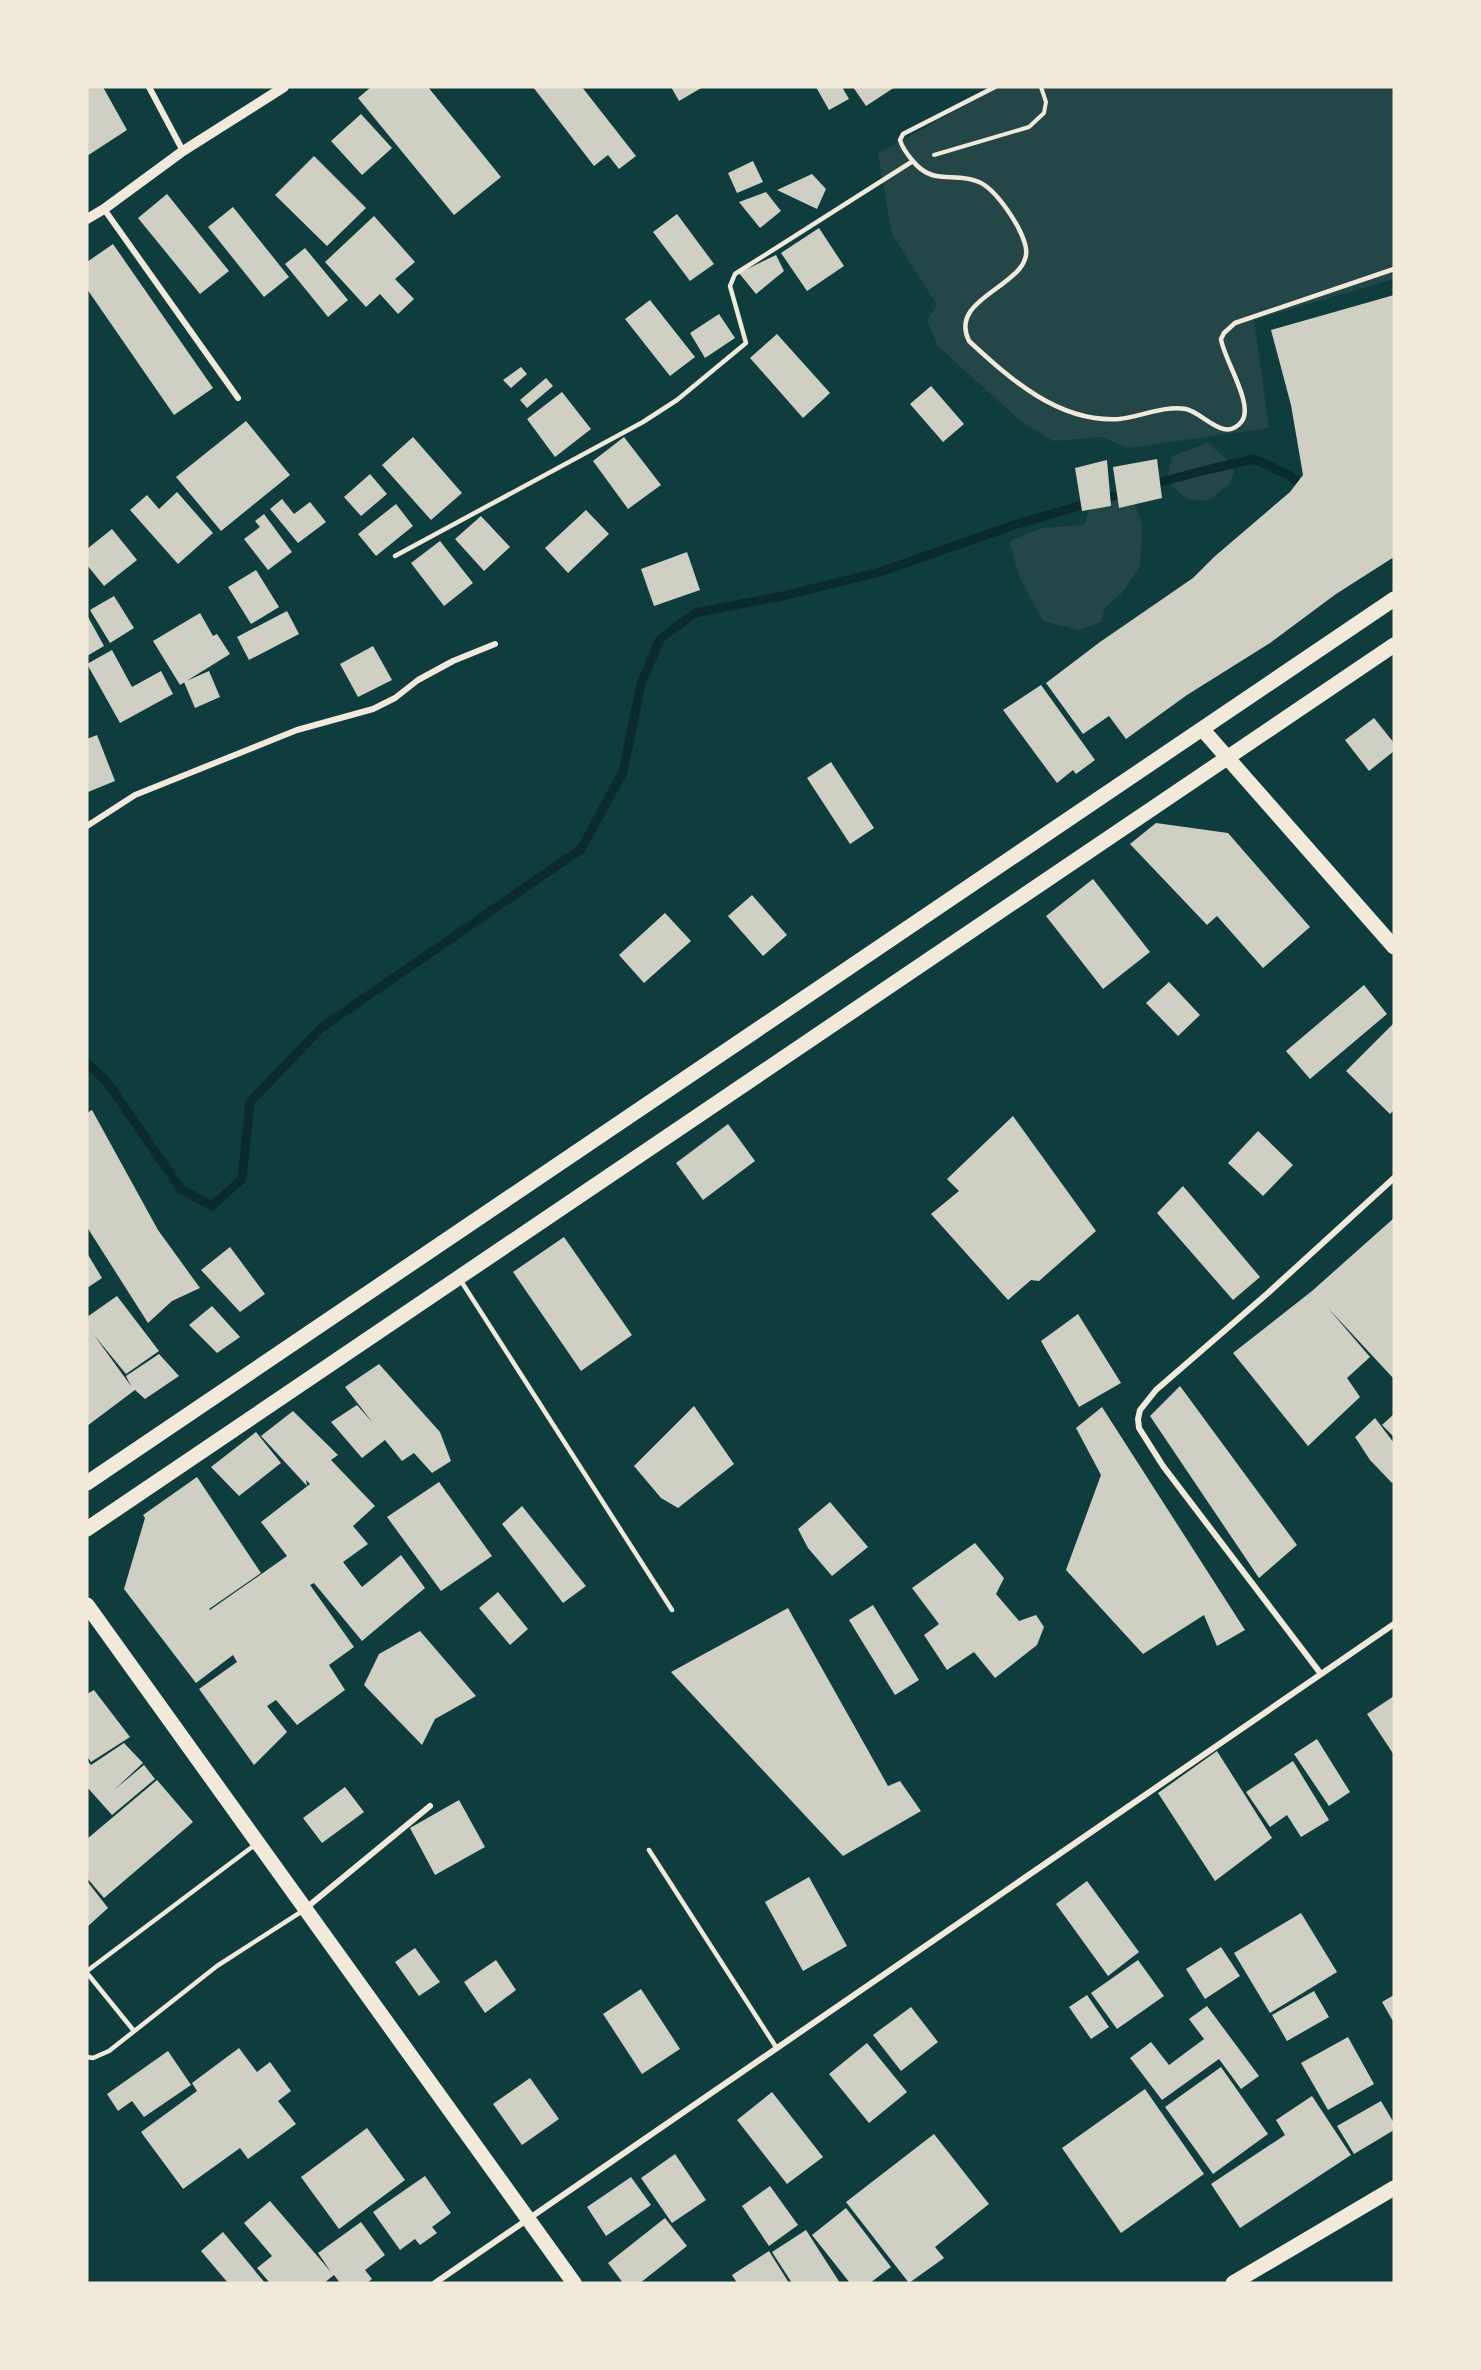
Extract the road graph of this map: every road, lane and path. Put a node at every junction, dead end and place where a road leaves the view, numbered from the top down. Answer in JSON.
{"nodes":[{"id":1,"x":149,"y":87,"type":"edge"},
{"id":2,"x":284,"y":87,"type":"edge"},
{"id":3,"x":995,"y":87,"type":"edge"},
{"id":4,"x":1041,"y":87,"type":"edge"},
{"id":5,"x":183,"y":151,"type":"junction"},
{"id":6,"x":913,"y":161,"type":"junction"},
{"id":7,"x":104,"y":209,"type":"junction"},
{"id":8,"x":87,"y":219,"type":"edge"},
{"id":9,"x":1394,"y":269,"type":"edge"},
{"id":10,"x":238,"y":398,"type":"dead end"},
{"id":11,"x":395,"y":556,"type":"dead end"},
{"id":12,"x":1394,"y":599,"type":"edge"},
{"id":13,"x":495,"y":644,"type":"dead end"},
{"id":14,"x":1394,"y":645,"type":"edge"},
{"id":15,"x":1203,"y":730,"type":"junction"},
{"id":16,"x":1228,"y":759,"type":"junction"},
{"id":17,"x":87,"y":826,"type":"edge"},
{"id":18,"x":1394,"y":947,"type":"edge"},
{"id":19,"x":1394,"y":1178,"type":"edge"},
{"id":20,"x":459,"y":1278,"type":"junction"},
{"id":21,"x":87,"y":1483,"type":"edge"},
{"id":22,"x":87,"y":1530,"type":"edge"},
{"id":23,"x":87,"y":1605,"type":"edge"},
{"id":24,"x":672,"y":1610,"type":"dead end"},
{"id":25,"x":1394,"y":1624,"type":"edge"},
{"id":26,"x":1321,"y":1674,"type":"junction"},
{"id":27,"x":430,"y":1806,"type":"dead end"},
{"id":28,"x":258,"y":1842,"type":"junction"},
{"id":29,"x":649,"y":1850,"type":"dead end"},
{"id":30,"x":306,"y":1909,"type":"junction"},
{"id":31,"x":87,"y":1972,"type":"edge"},
{"id":32,"x":134,"y":2031,"type":"junction"},
{"id":33,"x":776,"y":2047,"type":"junction"},
{"id":34,"x":87,"y":2057,"type":"edge"},
{"id":35,"x":1394,"y":2188,"type":"edge"},
{"id":36,"x":528,"y":2219,"type":"junction"},
{"id":37,"x":435,"y":2283,"type":"edge"},
{"id":38,"x":574,"y":2283,"type":"edge"},
{"id":39,"x":1233,"y":2283,"type":"edge"}],
"edges":[{"from":1,"to":5,"type":"street"},
{"from":2,"to":5,"type":"street"},
{"from":3,"to":6,"type":"lane"},
{"from":4,"to":6,"type":"path"},
{"from":5,"to":7,"type":"street"},
{"from":6,"to":9,"type":"lane"},
{"from":6,"to":11,"type":"lane"},
{"from":7,"to":8,"type":"street"},
{"from":7,"to":10,"type":"street"},
{"from":12,"to":15,"type":"main road"},
{"from":13,"to":17,"type":"street"},
{"from":14,"to":16,"type":"main road"},
{"from":15,"to":16,"type":"main road"},
{"from":15,"to":21,"type":"main road"},
{"from":16,"to":18,"type":"main road"},
{"from":16,"to":20,"type":"main road"},
{"from":19,"to":26,"type":"street"},
{"from":20,"to":22,"type":"main road"},
{"from":20,"to":24,"type":"lane"},
{"from":23,"to":28,"type":"main road"},
{"from":25,"to":26,"type":"street"},
{"from":26,"to":33,"type":"street"},
{"from":27,"to":30,"type":"street"},
{"from":28,"to":30,"type":"main road"},
{"from":28,"to":31,"type":"lane"},
{"from":29,"to":33,"type":"lane"},
{"from":30,"to":32,"type":"lane"},
{"from":30,"to":36,"type":"main road"},
{"from":31,"to":32,"type":"lane"},
{"from":32,"to":34,"type":"lane"},
{"from":33,"to":36,"type":"street"},
{"from":35,"to":39,"type":"main road"},
{"from":36,"to":37,"type":"street"},
{"from":36,"to":38,"type":"main road"}]}
